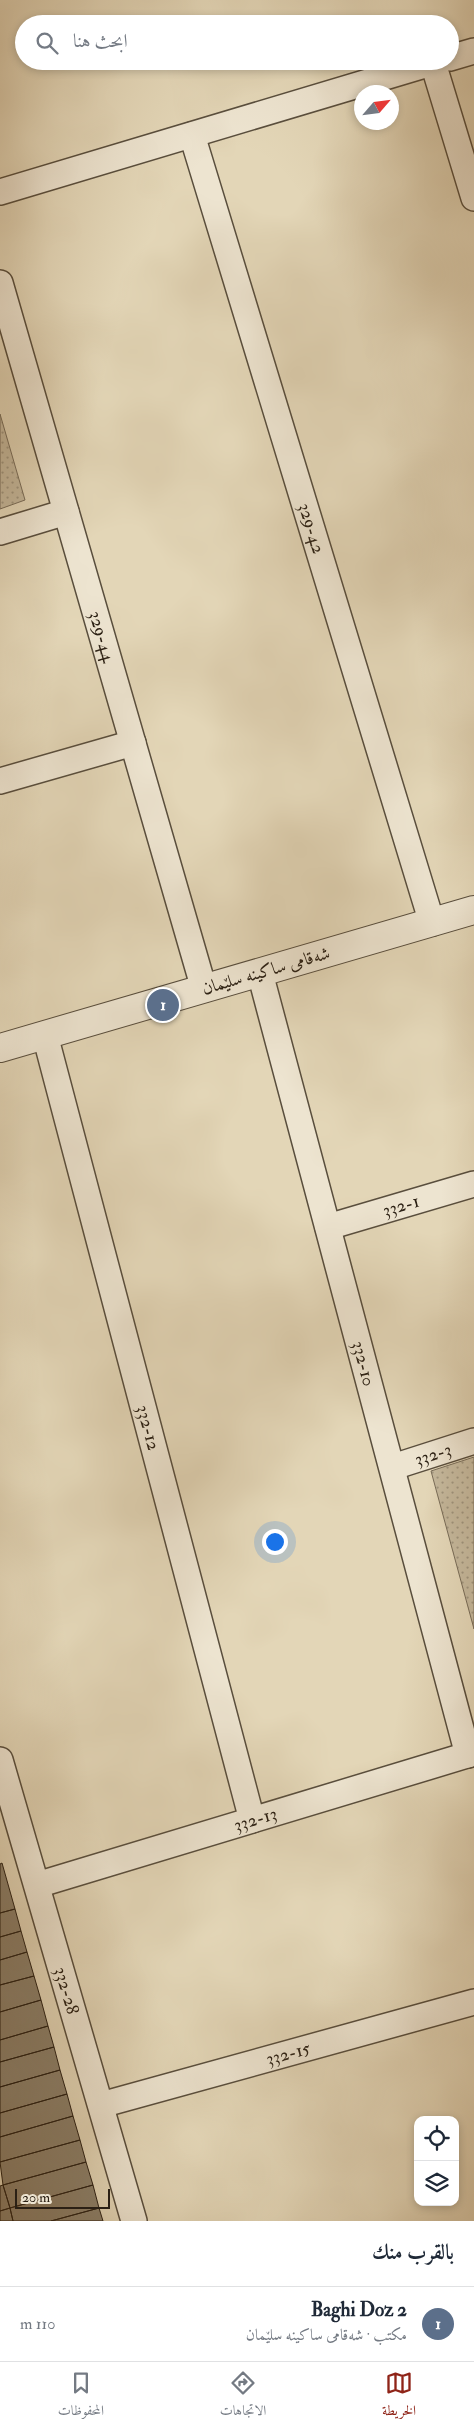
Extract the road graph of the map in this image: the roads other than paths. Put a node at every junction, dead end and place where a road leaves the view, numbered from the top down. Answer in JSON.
{"nodes":[{"id":1,"x":474,"y":50,"type":"edge"},
{"id":2,"x":459,"y":54,"type":"edge"},
{"id":3,"x":407,"y":70,"type":"edge"},
{"id":4,"x":442,"y":70,"type":"edge"},
{"id":5,"x":192,"y":135,"type":"junction"},
{"id":6,"x":0,"y":192,"type":"edge"},
{"id":7,"x":474,"y":198,"type":"edge"},
{"id":8,"x":0,"y":283,"type":"edge"},
{"id":9,"x":66,"y":512,"type":"junction"},
{"id":10,"x":0,"y":532,"type":"edge"},
{"id":11,"x":134,"y":743,"type":"junction"},
{"id":12,"x":0,"y":781,"type":"edge"},
{"id":13,"x":474,"y":910,"type":"edge"},
{"id":14,"x":432,"y":923,"type":"junction"},
{"id":15,"x":260,"y":973,"type":"junction"},
{"id":16,"x":204,"y":989,"type":"junction"},
{"id":17,"x":45,"y":1036,"type":"junction"},
{"id":18,"x":0,"y":1048,"type":"edge"},
{"id":19,"x":474,"y":1184,"type":"edge"},
{"id":20,"x":328,"y":1227,"type":"junction"},
{"id":21,"x":474,"y":1441,"type":"edge"},
{"id":22,"x":393,"y":1467,"type":"junction"},
{"id":23,"x":471,"y":1754,"type":"edge"},
{"id":24,"x":0,"y":1760,"type":"edge"},
{"id":25,"x":252,"y":1820,"type":"junction"},
{"id":26,"x":37,"y":1885,"type":"junction"},
{"id":27,"x":474,"y":2002,"type":"edge"},
{"id":28,"x":101,"y":2105,"type":"junction"},
{"id":29,"x":134,"y":2221,"type":"edge"}],
"edges":[{"from":1,"to":2,"type":"street"},
{"from":3,"to":5,"type":"street"},
{"from":4,"to":7,"type":"street"},
{"from":5,"to":6,"type":"street"},
{"from":5,"to":14,"type":"street","name":"329-42"},
{"from":8,"to":9,"type":"street","name":"329-44"},
{"from":9,"to":10,"type":"street"},
{"from":9,"to":11,"type":"street","name":"329-44"},
{"from":11,"to":12,"type":"street"},
{"from":11,"to":16,"type":"street","name":"329-44"},
{"from":13,"to":14,"type":"street","name":"شەقامی ساکینە سلێمان"},
{"from":14,"to":15,"type":"street","name":"شەقامی ساکینە سلێمان"},
{"from":15,"to":16,"type":"street","name":"شەقامی ساکینە سلێمان"},
{"from":15,"to":20,"type":"street","name":"332-10"},
{"from":16,"to":17,"type":"street","name":"شەقامی ساکینە سلێمان"},
{"from":17,"to":18,"type":"street","name":"شەقامی ساکینە سلێمان"},
{"from":17,"to":25,"type":"street","name":"332-12"},
{"from":19,"to":20,"type":"street","name":"332-1"},
{"from":20,"to":22,"type":"street","name":"332-10"},
{"from":21,"to":22,"type":"street","name":"332-3"},
{"from":22,"to":23,"type":"street","name":"332-10"},
{"from":23,"to":25,"type":"street","name":"332-13"},
{"from":24,"to":26,"type":"street","name":"332-28"},
{"from":25,"to":26,"type":"street","name":"332-13"},
{"from":26,"to":28,"type":"street","name":"332-28"},
{"from":27,"to":28,"type":"street","name":"332-15"},
{"from":28,"to":29,"type":"street","name":"332-28"}]}
